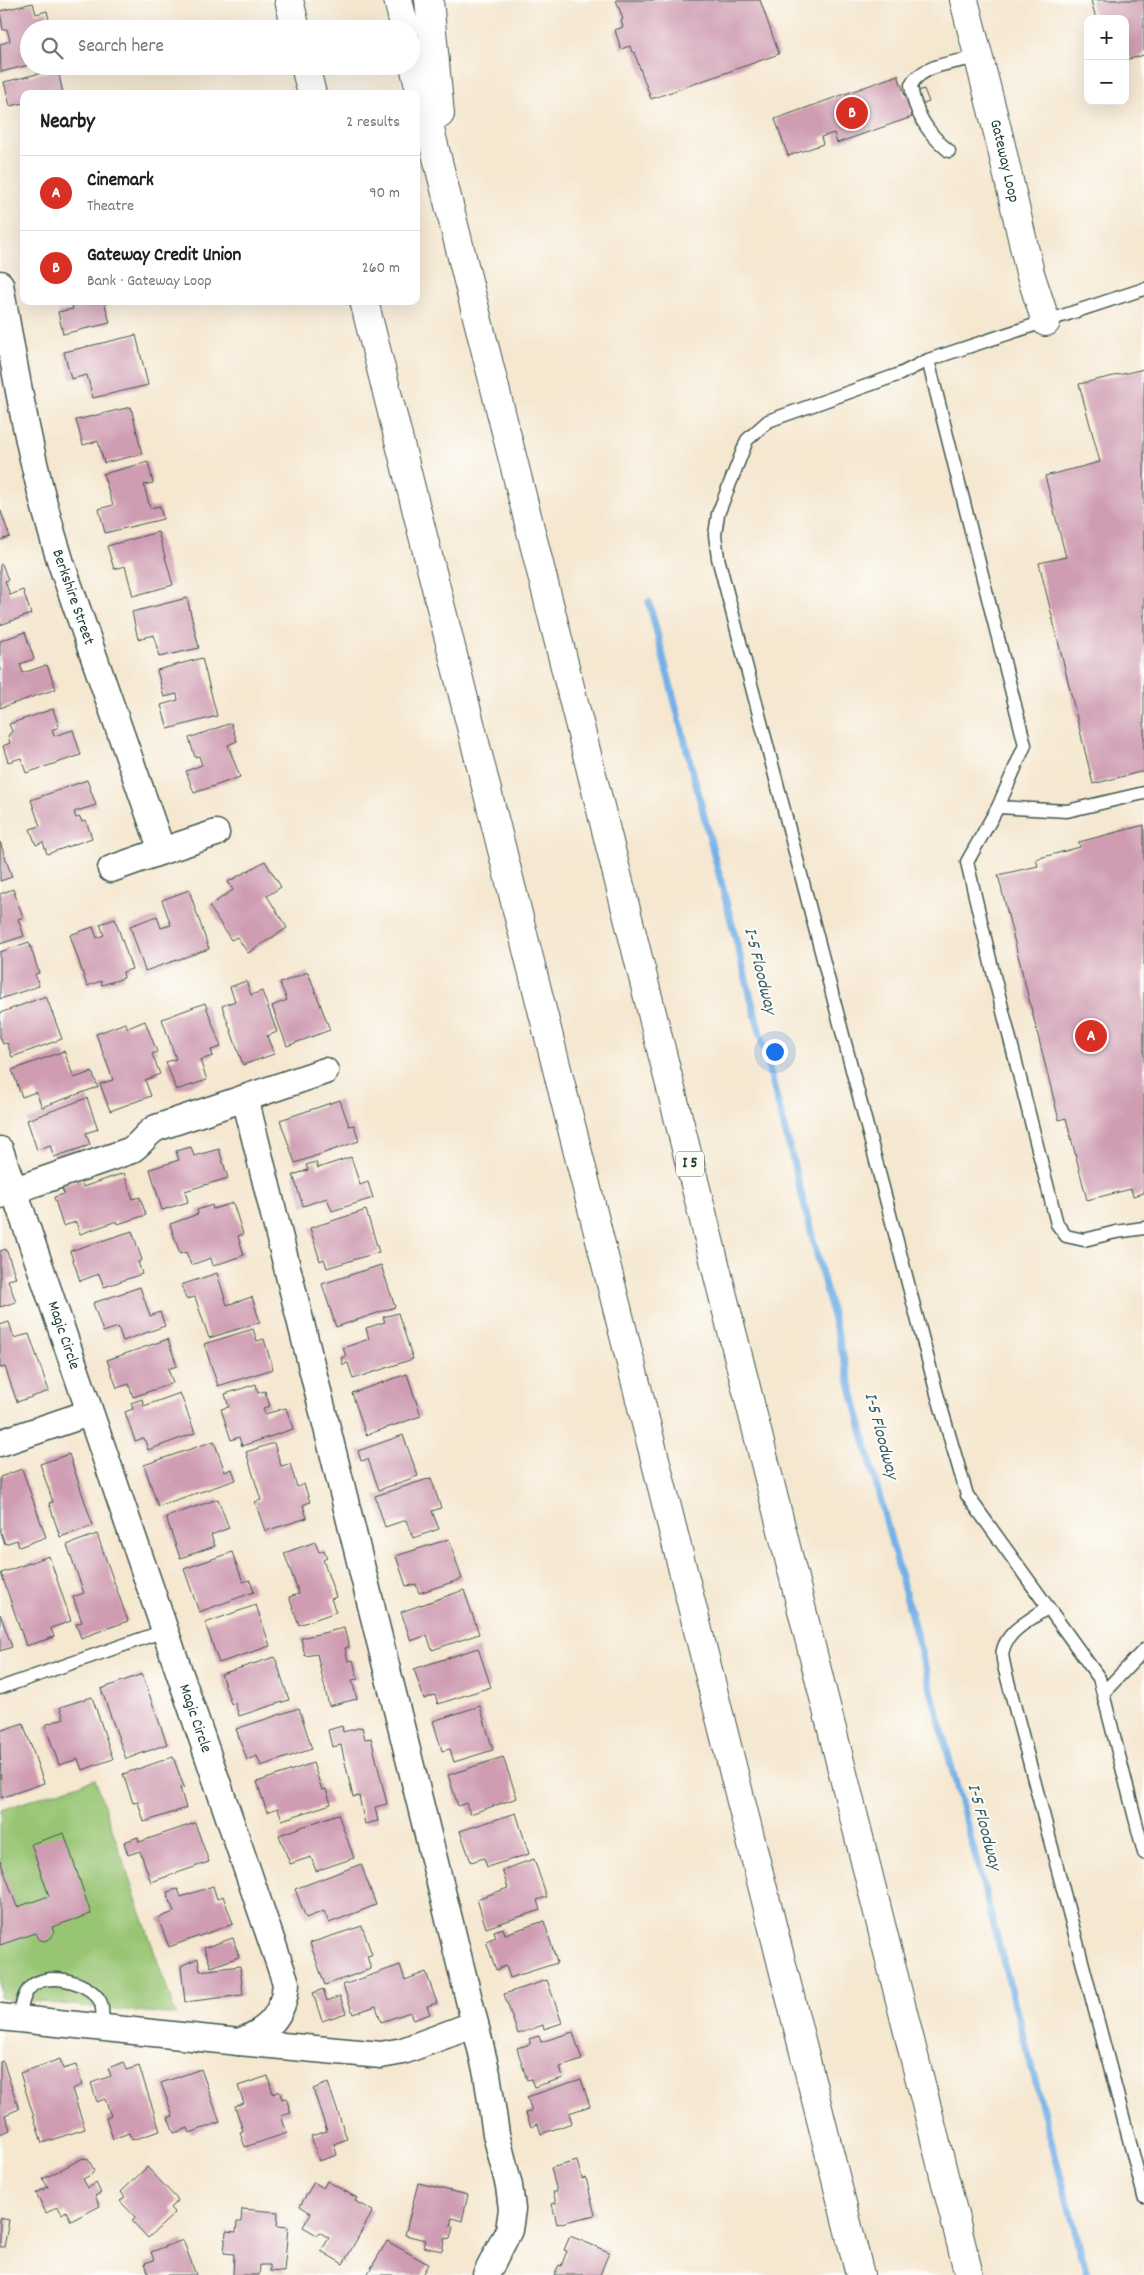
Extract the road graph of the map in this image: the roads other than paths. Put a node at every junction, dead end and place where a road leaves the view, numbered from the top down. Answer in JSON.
{"nodes":[{"id":1,"x":289,"y":0,"type":"edge"},
{"id":2,"x":398,"y":0,"type":"edge"},
{"id":3,"x":429,"y":0,"type":"edge"},
{"id":4,"x":964,"y":0,"type":"edge"},
{"id":5,"x":294,"y":20,"type":"edge"},
{"id":6,"x":403,"y":20,"type":"edge"},
{"id":7,"x":979,"y":57,"type":"junction"},
{"id":8,"x":307,"y":75,"type":"edge"},
{"id":9,"x":416,"y":75,"type":"edge"},
{"id":10,"x":311,"y":90,"type":"edge"},
{"id":11,"x":420,"y":90,"type":"edge"},
{"id":12,"x":420,"y":90,"type":"edge"},
{"id":13,"x":949,"y":151,"type":"dead end"},
{"id":14,"x":446,"y":195,"type":"junction"},
{"id":15,"x":0,"y":284,"type":"edge"},
{"id":16,"x":1144,"y":289,"type":"edge"},
{"id":17,"x":365,"y":305,"type":"edge"},
{"id":18,"x":1046,"y":322,"type":"junction"},
{"id":19,"x":928,"y":360,"type":"junction"},
{"id":20,"x":10,"y":411,"type":"edge"},
{"id":21,"x":1144,"y":793,"type":"edge"},
{"id":22,"x":998,"y":807,"type":"junction"},
{"id":23,"x":216,"y":833,"type":"dead end"},
{"id":24,"x":162,"y":851,"type":"junction"},
{"id":25,"x":112,"y":869,"type":"dead end"},
{"id":26,"x":325,"y":1071,"type":"dead end"},
{"id":27,"x":245,"y":1098,"type":"junction"},
{"id":28,"x":0,"y":1150,"type":"edge"},
{"id":29,"x":7,"y":1192,"type":"edge"},
{"id":30,"x":1144,"y":1228,"type":"edge"},
{"id":31,"x":89,"y":1413,"type":"junction"},
{"id":32,"x":0,"y":1443,"type":"edge"},
{"id":33,"x":1048,"y":1607,"type":"junction"},
{"id":34,"x":164,"y":1631,"type":"junction"},
{"id":35,"x":1144,"y":1650,"type":"edge"},
{"id":36,"x":0,"y":1688,"type":"edge"},
{"id":37,"x":1103,"y":1693,"type":"junction"},
{"id":38,"x":1144,"y":1854,"type":"edge"},
{"id":39,"x":9,"y":2018,"type":"edge"},
{"id":40,"x":475,"y":2024,"type":"junction"},
{"id":41,"x":102,"y":2028,"type":"junction"},
{"id":42,"x":238,"y":2042,"type":"junction"},
{"id":43,"x":1144,"y":2196,"type":"edge"},
{"id":44,"x":486,"y":2275,"type":"edge"},
{"id":45,"x":860,"y":2275,"type":"edge"},
{"id":46,"x":969,"y":2275,"type":"edge"}],
"edges":[{"from":1,"to":5,"type":"main road"},
{"from":2,"to":6,"type":"main road"},
{"from":3,"to":14,"type":"main road"},
{"from":4,"to":7,"type":"main road","name":"Gateway Loop"},
{"from":7,"to":13,"type":"lane"},
{"from":7,"to":18,"type":"main road","name":"Gateway Loop"},
{"from":8,"to":10,"type":"main road"},
{"from":9,"to":12,"type":"main road","number":"I 5"},
{"from":11,"to":14,"type":"main road","number":"I 5"},
{"from":14,"to":46,"type":"main road","number":"I 5"},
{"from":15,"to":20,"type":"street","name":"Berkshire Street"},
{"from":16,"to":18,"type":"lane"},
{"from":17,"to":45,"type":"main road"},
{"from":18,"to":19,"type":"lane"},
{"from":19,"to":22,"type":"lane"},
{"from":19,"to":33,"type":"lane"},
{"from":20,"to":24,"type":"street","name":"Berkshire Street"},
{"from":21,"to":22,"type":"lane"},
{"from":22,"to":30,"type":"lane"},
{"from":23,"to":24,"type":"street"},
{"from":24,"to":25,"type":"street"},
{"from":26,"to":27,"type":"street"},
{"from":27,"to":29,"type":"street"},
{"from":27,"to":40,"type":"street"},
{"from":28,"to":29,"type":"street","name":"Magic Circle"},
{"from":29,"to":31,"type":"street","name":"Magic Circle"},
{"from":31,"to":32,"type":"street"},
{"from":31,"to":34,"type":"street","name":"Magic Circle"},
{"from":33,"to":37,"type":"lane"},
{"from":33,"to":43,"type":"lane"},
{"from":34,"to":36,"type":"lane"},
{"from":34,"to":42,"type":"street","name":"Magic Circle"},
{"from":35,"to":37,"type":"lane"},
{"from":37,"to":38,"type":"lane"},
{"from":39,"to":41,"type":"street","name":"Magic Circle"},
{"from":39,"to":41,"type":"lane"},
{"from":40,"to":42,"type":"street"},
{"from":40,"to":44,"type":"street"},
{"from":41,"to":42,"type":"street","name":"Magic Circle"}]}
